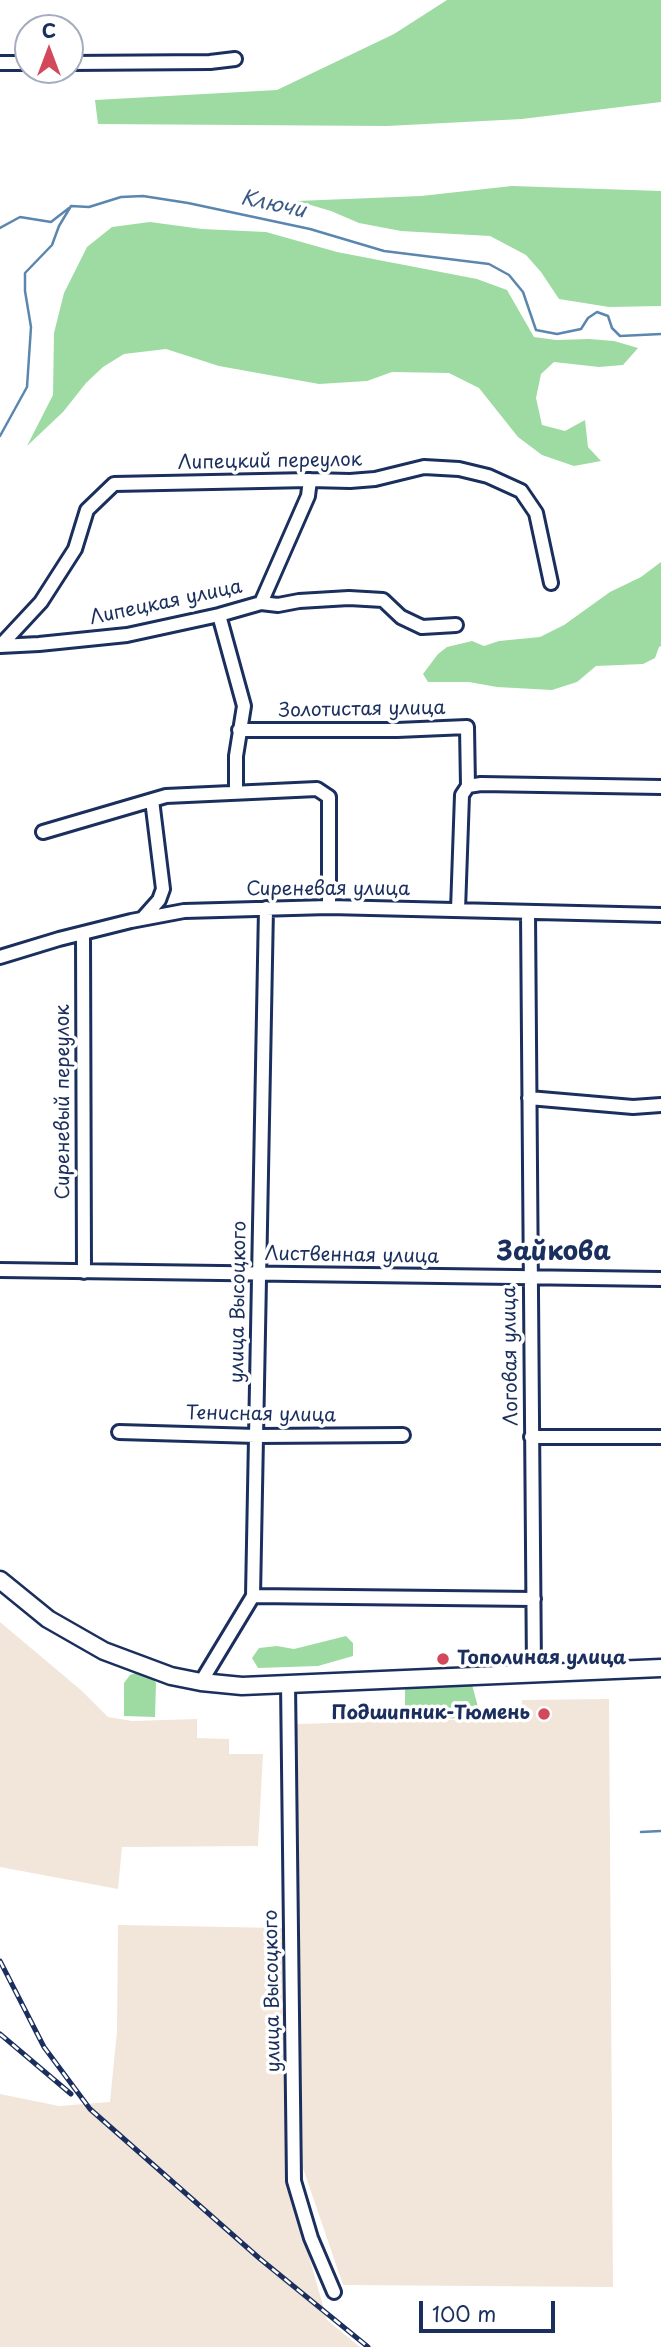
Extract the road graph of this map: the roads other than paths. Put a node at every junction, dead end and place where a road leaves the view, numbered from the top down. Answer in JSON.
{"nodes":[{"id":1,"x":235,"y":59,"type":"dead end"},
{"id":2,"x":84,"y":63,"type":"edge"},
{"id":3,"x":310,"y":480,"type":"junction"},
{"id":4,"x":551,"y":583,"type":"dead end"},
{"id":5,"x":261,"y":603,"type":"junction"},
{"id":6,"x":219,"y":615,"type":"junction"},
{"id":7,"x":456,"y":625,"type":"dead end"},
{"id":8,"x":1,"y":645,"type":"edge"},
{"id":9,"x":239,"y":730,"type":"junction"},
{"id":10,"x":468,"y":786,"type":"junction"},
{"id":11,"x":661,"y":787,"type":"edge"},
{"id":12,"x":236,"y":792,"type":"junction"},
{"id":13,"x":152,"y":800,"type":"junction"},
{"id":14,"x":43,"y":832,"type":"dead end"},
{"id":15,"x":329,"y":907,"type":"junction"},
{"id":16,"x":266,"y":908,"type":"junction"},
{"id":17,"x":458,"y":909,"type":"junction"},
{"id":18,"x":528,"y":913,"type":"junction"},
{"id":19,"x":661,"y":915,"type":"edge"},
{"id":20,"x":143,"y":918,"type":"junction"},
{"id":21,"x":83,"y":933,"type":"junction"},
{"id":22,"x":0,"y":957,"type":"edge"},
{"id":23,"x":528,"y":1098,"type":"junction"},
{"id":24,"x":661,"y":1105,"type":"edge"},
{"id":25,"x":0,"y":1270,"type":"edge"},
{"id":26,"x":84,"y":1272,"type":"junction"},
{"id":27,"x":259,"y":1274,"type":"junction"},
{"id":28,"x":529,"y":1278,"type":"junction"},
{"id":29,"x":661,"y":1279,"type":"edge"},
{"id":30,"x":119,"y":1432,"type":"dead end"},
{"id":31,"x":402,"y":1435,"type":"dead end"},
{"id":32,"x":256,"y":1436,"type":"junction"},
{"id":33,"x":531,"y":1437,"type":"junction"},
{"id":34,"x":661,"y":1437,"type":"edge"},
{"id":35,"x":0,"y":1580,"type":"edge"},
{"id":36,"x":253,"y":1596,"type":"junction"},
{"id":37,"x":534,"y":1599,"type":"junction"},
{"id":38,"x":661,"y":1668,"type":"edge"},
{"id":39,"x":534,"y":1672,"type":"junction"},
{"id":40,"x":201,"y":1682,"type":"junction"},
{"id":41,"x":288,"y":1683,"type":"junction"},
{"id":42,"x":334,"y":2292,"type":"dead end"}],
"edges":[{"from":1,"to":2,"type":"street"},
{"from":3,"to":4,"type":"street","name":"Липецкий переулок"},
{"from":3,"to":5,"type":"street"},
{"from":3,"to":8,"type":"street","name":"Липецкий переулок"},
{"from":5,"to":6,"type":"street","name":"Липецкая улица"},
{"from":5,"to":7,"type":"street","name":"Липецкая улица"},
{"from":6,"to":8,"type":"street","name":"Липецкая улица"},
{"from":6,"to":9,"type":"street"},
{"from":9,"to":10,"type":"street","name":"Золотистая улица"},
{"from":9,"to":12,"type":"street"},
{"from":10,"to":11,"type":"street"},
{"from":10,"to":17,"type":"street"},
{"from":12,"to":13,"type":"street"},
{"from":12,"to":15,"type":"street"},
{"from":13,"to":14,"type":"street"},
{"from":13,"to":20,"type":"street"},
{"from":15,"to":16,"type":"street","name":"Сиреневая улица"},
{"from":15,"to":17,"type":"street","name":"Сиреневая улица"},
{"from":16,"to":20,"type":"street","name":"Сиреневая улица"},
{"from":16,"to":27,"type":"street","name":"улица Высоцкого"},
{"from":17,"to":18,"type":"street","name":"Сиреневая улица"},
{"from":18,"to":19,"type":"street","name":"Сиреневая улица"},
{"from":18,"to":23,"type":"street","name":"Логовая улица"},
{"from":20,"to":21,"type":"street","name":"Сиреневая улица"},
{"from":21,"to":22,"type":"street","name":"Сиреневая улица"},
{"from":21,"to":26,"type":"street","name":"Сиреневый переулок"},
{"from":23,"to":24,"type":"street"},
{"from":23,"to":28,"type":"street","name":"Логовая улица"},
{"from":25,"to":26,"type":"street","name":"Лиственная улица"},
{"from":26,"to":27,"type":"street","name":"Лиственная улица"},
{"from":27,"to":28,"type":"street","name":"Лиственная улица"},
{"from":27,"to":32,"type":"street","name":"улица Высоцкого"},
{"from":28,"to":29,"type":"street","name":"Лиственная улица"},
{"from":28,"to":33,"type":"street","name":"Логовая улица"},
{"from":30,"to":32,"type":"street","name":"Тенисная улица"},
{"from":31,"to":32,"type":"street","name":"Тенисная улица"},
{"from":32,"to":36,"type":"street","name":"улица Высоцкого"},
{"from":33,"to":34,"type":"street"},
{"from":33,"to":37,"type":"street","name":"Логовая улица"},
{"from":35,"to":40,"type":"main road"},
{"from":36,"to":37,"type":"street"},
{"from":36,"to":40,"type":"street"},
{"from":37,"to":39,"type":"street","name":"Логовая улица"},
{"from":38,"to":39,"type":"main road"},
{"from":39,"to":41,"type":"main road"},
{"from":40,"to":41,"type":"main road"},
{"from":41,"to":42,"type":"street","name":"улица Высоцкого"}]}
